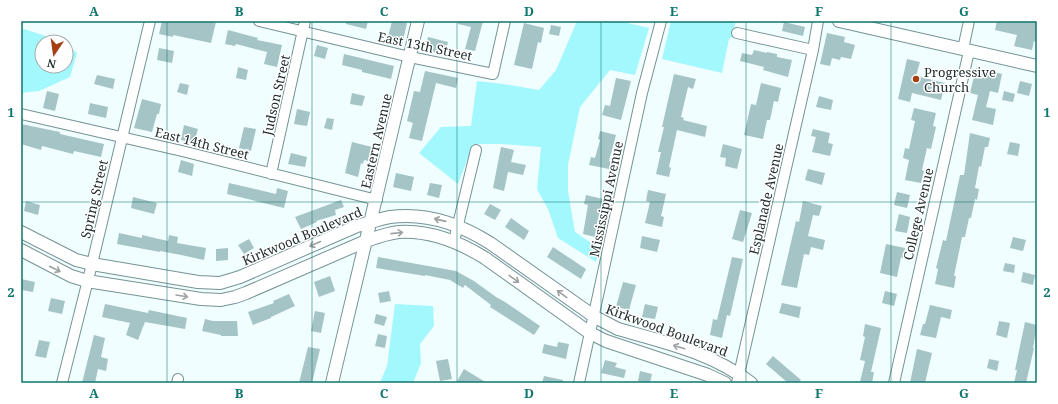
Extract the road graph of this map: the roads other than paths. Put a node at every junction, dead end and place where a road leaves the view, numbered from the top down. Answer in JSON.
{"nodes":[{"id":1,"x":150,"y":21,"type":"edge"},
{"id":2,"x":259,"y":21,"type":"edge"},
{"id":3,"x":305,"y":21,"type":"edge"},
{"id":4,"x":418,"y":21,"type":"edge"},
{"id":5,"x":505,"y":21,"type":"edge"},
{"id":6,"x":661,"y":21,"type":"edge"},
{"id":7,"x":818,"y":21,"type":"edge"},
{"id":8,"x":839,"y":21,"type":"edge"},
{"id":9,"x":969,"y":21,"type":"edge"},
{"id":10,"x":303,"y":31,"type":"junction"},
{"id":11,"x":737,"y":33,"type":"dead end"},
{"id":12,"x":813,"y":50,"type":"junction"},
{"id":13,"x":966,"y":50,"type":"junction"},
{"id":14,"x":410,"y":57,"type":"junction"},
{"id":15,"x":1037,"y":66,"type":"edge"},
{"id":16,"x":21,"y":114,"type":"edge"},
{"id":17,"x":122,"y":138,"type":"junction"},
{"id":18,"x":476,"y":150,"type":"dead end"},
{"id":19,"x":271,"y":174,"type":"junction"},
{"id":20,"x":377,"y":200,"type":"junction"},
{"id":21,"x":371,"y":222,"type":"junction"},
{"id":22,"x":458,"y":226,"type":"junction"},
{"id":23,"x":21,"y":232,"type":"edge"},
{"id":24,"x":366,"y":241,"type":"junction"},
{"id":25,"x":454,"y":241,"type":"junction"},
{"id":26,"x":21,"y":250,"type":"edge"},
{"id":27,"x":92,"y":264,"type":"junction"},
{"id":28,"x":87,"y":281,"type":"junction"},
{"id":29,"x":594,"y":317,"type":"junction"},
{"id":30,"x":590,"y":333,"type":"junction"},
{"id":31,"x":738,"y":378,"type":"edge"},
{"id":32,"x":62,"y":383,"type":"edge"},
{"id":33,"x":332,"y":383,"type":"edge"},
{"id":34,"x":580,"y":383,"type":"edge"},
{"id":35,"x":725,"y":383,"type":"edge"},
{"id":36,"x":751,"y":383,"type":"edge"},
{"id":37,"x":894,"y":383,"type":"edge"}],
"edges":[{"from":1,"to":17,"type":"street","name":"Spring Street"},
{"from":2,"to":10,"type":"street","name":"East 13th Street"},
{"from":3,"to":10,"type":"street","name":"Judson Street"},
{"from":4,"to":14,"type":"street","name":"Eastern Avenue"},
{"from":5,"to":14,"type":"street","name":"East 13th Street"},
{"from":6,"to":29,"type":"street","name":"Mississippi Avenue"},
{"from":7,"to":12,"type":"street","name":"Esplanade Avenue"},
{"from":8,"to":13,"type":"street"},
{"from":9,"to":13,"type":"street","name":"College Avenue"},
{"from":10,"to":14,"type":"street","name":"East 13th Street"},
{"from":10,"to":19,"type":"street","name":"Judson Street"},
{"from":11,"to":12,"type":"street"},
{"from":12,"to":31,"type":"street","name":"Esplanade Avenue"},
{"from":13,"to":15,"type":"street"},
{"from":13,"to":37,"type":"street","name":"College Avenue"},
{"from":14,"to":20,"type":"street","name":"Eastern Avenue"},
{"from":16,"to":17,"type":"street","name":"East 14th Street"},
{"from":17,"to":19,"type":"street","name":"East 14th Street"},
{"from":17,"to":27,"type":"street","name":"Spring Street"},
{"from":18,"to":22,"type":"street"},
{"from":19,"to":20,"type":"street","name":"East 14th Street"},
{"from":20,"to":21,"type":"street","name":"Eastern Avenue"},
{"from":22,"to":21,"type":"street","name":"Kirkwood Boulevard","one_way":true},
{"from":21,"to":24,"type":"street","name":"Eastern Avenue"},
{"from":21,"to":27,"type":"street","name":"Kirkwood Boulevard","one_way":true},
{"from":22,"to":25,"type":"street"},
{"from":29,"to":22,"type":"street","name":"Kirkwood Boulevard","one_way":true},
{"from":23,"to":27,"type":"street","name":"Kirkwood Boulevard"},
{"from":24,"to":25,"type":"street","one_way":true},
{"from":28,"to":24,"type":"street","one_way":true},
{"from":24,"to":33,"type":"street","name":"Eastern Avenue"},
{"from":25,"to":30,"type":"street","one_way":true},
{"from":26,"to":28,"type":"street","one_way":true},
{"from":27,"to":28,"type":"street","name":"Spring Street"},
{"from":28,"to":32,"type":"street","name":"Spring Street"},
{"from":29,"to":30,"type":"street","name":"Mississippi Avenue"},
{"from":31,"to":29,"type":"street","name":"Kirkwood Boulevard","one_way":true},
{"from":30,"to":34,"type":"street","name":"Mississippi Avenue"},
{"from":30,"to":35,"type":"street"},
{"from":31,"to":36,"type":"street","name":"Kirkwood Boulevard"}]}
